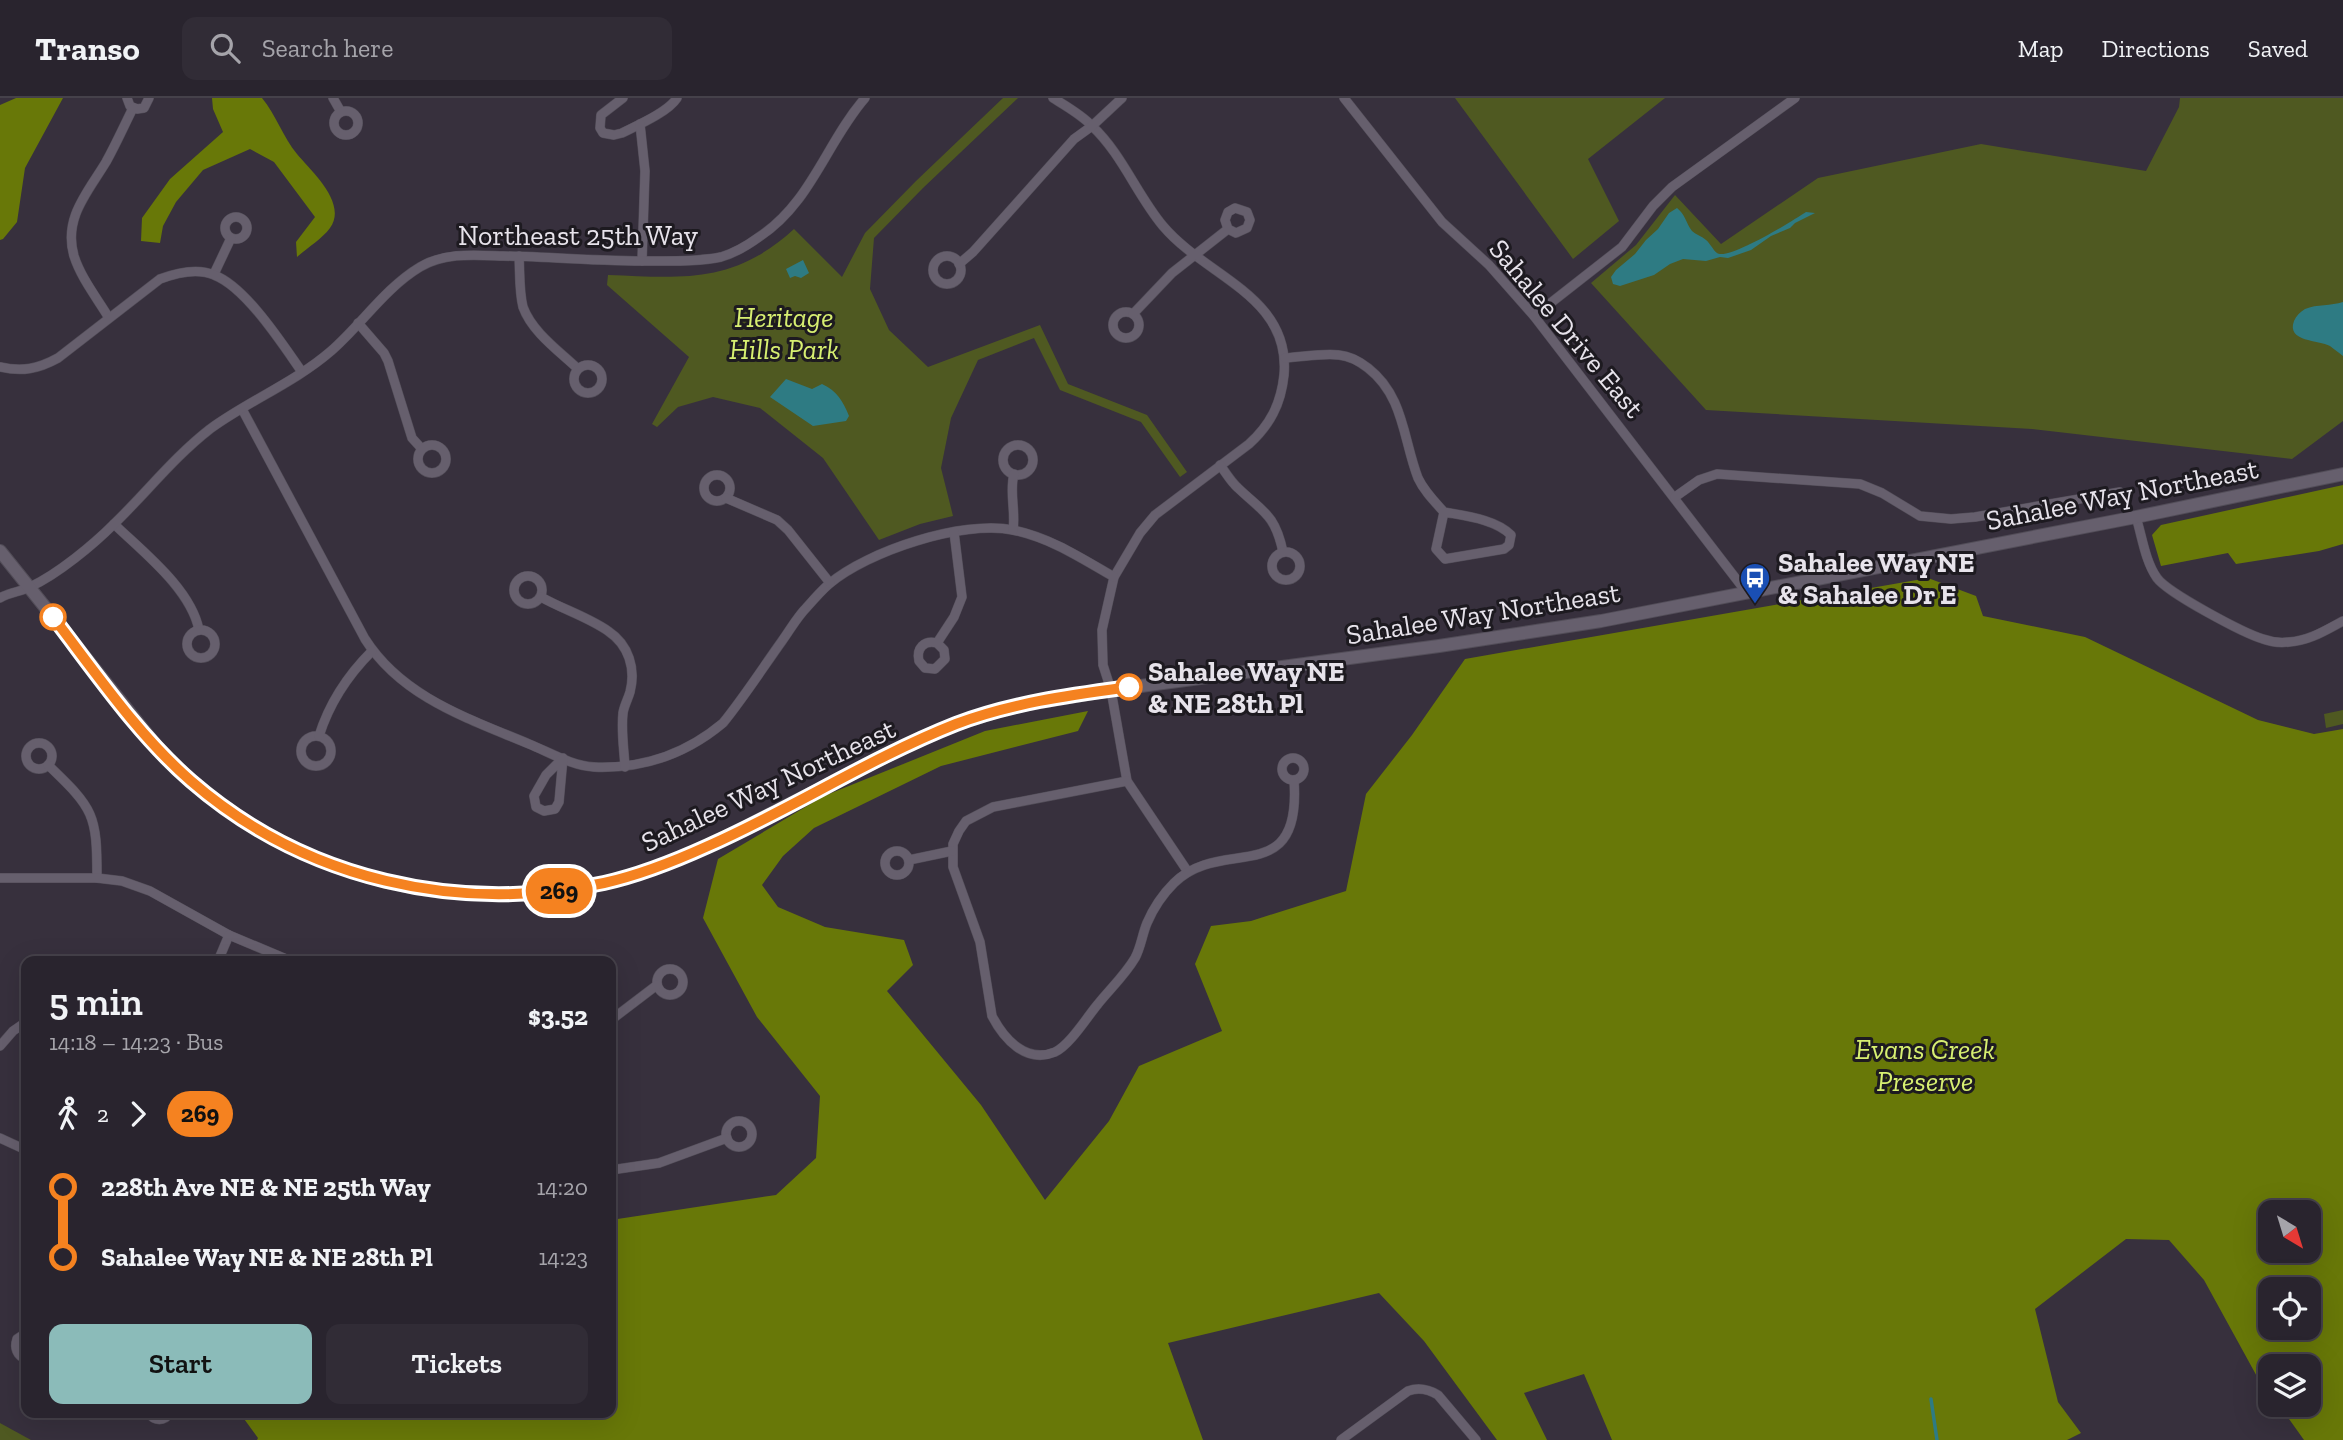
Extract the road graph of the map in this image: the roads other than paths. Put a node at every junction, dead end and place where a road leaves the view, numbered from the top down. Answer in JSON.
{"nodes":[{"id":1,"x":127,"y":98,"type":"edge"},
{"id":2,"x":149,"y":98,"type":"edge"},
{"id":3,"x":333,"y":98,"type":"edge"},
{"id":4,"x":623,"y":98,"type":"edge"},
{"id":5,"x":677,"y":98,"type":"edge"},
{"id":6,"x":865,"y":98,"type":"edge"},
{"id":7,"x":1053,"y":98,"type":"edge"},
{"id":8,"x":1122,"y":98,"type":"edge"},
{"id":9,"x":1344,"y":98,"type":"edge"},
{"id":10,"x":1795,"y":98,"type":"edge"},
{"id":11,"x":133,"y":108,"type":"junction"},
{"id":12,"x":341,"y":112,"type":"dead end"},
{"id":13,"x":640,"y":124,"type":"junction"},
{"id":14,"x":1092,"y":126,"type":"junction"},
{"id":15,"x":1228,"y":229,"type":"dead end"},
{"id":16,"x":231,"y":238,"type":"dead end"},
{"id":17,"x":519,"y":256,"type":"junction"},
{"id":18,"x":1195,"y":256,"type":"junction"},
{"id":19,"x":642,"y":261,"type":"junction"},
{"id":20,"x":959,"y":264,"type":"dead end"},
{"id":21,"x":214,"y":274,"type":"junction"},
{"id":22,"x":1133,"y":314,"type":"dead end"},
{"id":23,"x":1534,"y":316,"type":"junction"},
{"id":24,"x":109,"y":318,"type":"junction"},
{"id":25,"x":358,"y":323,"type":"junction"},
{"id":26,"x":1285,"y":358,"type":"junction"},
{"id":27,"x":0,"y":367,"type":"edge"},
{"id":28,"x":578,"y":369,"type":"dead end"},
{"id":29,"x":302,"y":372,"type":"junction"},
{"id":30,"x":242,"y":409,"type":"junction"},
{"id":31,"x":422,"y":449,"type":"dead end"},
{"id":32,"x":1220,"y":465,"type":"junction"},
{"id":33,"x":1014,"y":474,"type":"dead end"},
{"id":34,"x":2343,"y":474,"type":"edge"},
{"id":35,"x":2120,"y":492,"type":"dead end"},
{"id":36,"x":1675,"y":497,"type":"junction"},
{"id":37,"x":726,"y":498,"type":"dead end"},
{"id":38,"x":1444,"y":512,"type":"junction"},
{"id":39,"x":2136,"y":517,"type":"junction"},
{"id":40,"x":114,"y":524,"type":"junction"},
{"id":41,"x":1013,"y":530,"type":"junction"},
{"id":42,"x":954,"y":532,"type":"junction"},
{"id":43,"x":0,"y":551,"type":"edge"},
{"id":44,"x":1283,"y":552,"type":"dead end"},
{"id":45,"x":1114,"y":577,"type":"junction"},
{"id":46,"x":830,"y":583,"type":"junction"},
{"id":47,"x":29,"y":587,"type":"junction"},
{"id":48,"x":1747,"y":593,"type":"junction"},
{"id":49,"x":541,"y":597,"type":"dead end"},
{"id":50,"x":0,"y":598,"type":"edge"},
{"id":51,"x":2343,"y":621,"type":"edge"},
{"id":52,"x":199,"y":630,"type":"dead end"},
{"id":53,"x":937,"y":643,"type":"dead end"},
{"id":54,"x":372,"y":651,"type":"junction"},
{"id":55,"x":1111,"y":690,"type":"junction"},
{"id":56,"x":319,"y":736,"type":"dead end"},
{"id":57,"x":563,"y":758,"type":"junction"},
{"id":58,"x":48,"y":765,"type":"dead end"},
{"id":59,"x":625,"y":767,"type":"junction"},
{"id":60,"x":1294,"y":780,"type":"dead end"},
{"id":61,"x":1127,"y":781,"type":"junction"},
{"id":62,"x":952,"y":851,"type":"junction"},
{"id":63,"x":909,"y":860,"type":"dead end"},
{"id":64,"x":1188,"y":872,"type":"junction"},
{"id":65,"x":0,"y":878,"type":"edge"},
{"id":66,"x":96,"y":878,"type":"junction"},
{"id":67,"x":229,"y":934,"type":"junction"},
{"id":68,"x":220,"y":956,"type":"edge"},
{"id":69,"x":280,"y":956,"type":"edge"},
{"id":70,"x":657,"y":985,"type":"dead end"},
{"id":71,"x":616,"y":1016,"type":"edge"},
{"id":72,"x":21,"y":1025,"type":"edge"},
{"id":73,"x":0,"y":1046,"type":"edge"},
{"id":74,"x":727,"y":1138,"type":"dead end"},
{"id":75,"x":1,"y":1141,"type":"edge"},
{"id":76,"x":21,"y":1148,"type":"edge"},
{"id":77,"x":616,"y":1169,"type":"edge"},
{"id":78,"x":21,"y":1336,"type":"edge"},
{"id":79,"x":21,"y":1355,"type":"edge"},
{"id":80,"x":1341,"y":1440,"type":"edge"},
{"id":81,"x":1476,"y":1440,"type":"edge"}],
"edges":[{"from":1,"to":11,"type":"street"},
{"from":2,"to":11,"type":"street"},
{"from":3,"to":12,"type":"street"},
{"from":4,"to":13,"type":"street"},
{"from":5,"to":13,"type":"street"},
{"from":6,"to":19,"type":"street","name":"Northeast 25th Way"},
{"from":7,"to":14,"type":"street"},
{"from":8,"to":14,"type":"street"},
{"from":9,"to":23,"type":"street","name":"Sahalee Drive East"},
{"from":10,"to":23,"type":"street"},
{"from":11,"to":24,"type":"street"},
{"from":13,"to":19,"type":"street"},
{"from":14,"to":18,"type":"street"},
{"from":14,"to":20,"type":"street"},
{"from":15,"to":18,"type":"street"},
{"from":16,"to":21,"type":"street"},
{"from":17,"to":19,"type":"street","name":"Northeast 25th Way"},
{"from":17,"to":25,"type":"street","name":"Northeast 25th Way"},
{"from":17,"to":28,"type":"street"},
{"from":18,"to":22,"type":"street"},
{"from":18,"to":26,"type":"street"},
{"from":21,"to":24,"type":"street"},
{"from":21,"to":29,"type":"street"},
{"from":23,"to":36,"type":"street","name":"Sahalee Drive East"},
{"from":24,"to":27,"type":"street"},
{"from":25,"to":29,"type":"street","name":"Northeast 25th Way"},
{"from":25,"to":31,"type":"street"},
{"from":26,"to":32,"type":"street"},
{"from":26,"to":38,"type":"street"},
{"from":29,"to":30,"type":"street","name":"Northeast 25th Way"},
{"from":30,"to":40,"type":"street","name":"Northeast 25th Way"},
{"from":30,"to":54,"type":"street"},
{"from":32,"to":44,"type":"street"},
{"from":32,"to":45,"type":"street"},
{"from":33,"to":41,"type":"street"},
{"from":34,"to":39,"type":"main road","name":"Sahalee Way Northeast"},
{"from":35,"to":36,"type":"street"},
{"from":36,"to":48,"type":"street","name":"Sahalee Drive East"},
{"from":37,"to":46,"type":"street"},
{"from":38,"to":38,"type":"street"},
{"from":39,"to":48,"type":"main road","name":"Sahalee Way Northeast"},
{"from":39,"to":51,"type":"street"},
{"from":40,"to":47,"type":"street","name":"Northeast 25th Way"},
{"from":40,"to":52,"type":"street"},
{"from":41,"to":42,"type":"street"},
{"from":41,"to":45,"type":"street"},
{"from":42,"to":46,"type":"street"},
{"from":42,"to":53,"type":"street"},
{"from":43,"to":47,"type":"main road","name":"Sahalee Way Northeast"},
{"from":45,"to":55,"type":"street"},
{"from":46,"to":59,"type":"street"},
{"from":47,"to":50,"type":"street","name":"Northeast 25th Way"},
{"from":47,"to":55,"type":"main road","name":"Sahalee Way Northeast"},
{"from":48,"to":55,"type":"main road","name":"Sahalee Way Northeast"},
{"from":49,"to":59,"type":"street"},
{"from":54,"to":56,"type":"street"},
{"from":54,"to":57,"type":"street"},
{"from":55,"to":61,"type":"street"},
{"from":57,"to":57,"type":"street"},
{"from":57,"to":59,"type":"street"},
{"from":58,"to":66,"type":"street"},
{"from":60,"to":64,"type":"street"},
{"from":61,"to":62,"type":"street"},
{"from":61,"to":64,"type":"street"},
{"from":62,"to":63,"type":"street"},
{"from":62,"to":64,"type":"street"},
{"from":65,"to":66,"type":"street"},
{"from":66,"to":67,"type":"street"},
{"from":67,"to":68,"type":"street"},
{"from":67,"to":69,"type":"street"},
{"from":70,"to":71,"type":"street"},
{"from":72,"to":73,"type":"street"},
{"from":74,"to":77,"type":"street"},
{"from":75,"to":76,"type":"street"},
{"from":78,"to":79,"type":"street"},
{"from":80,"to":81,"type":"street"}]}
